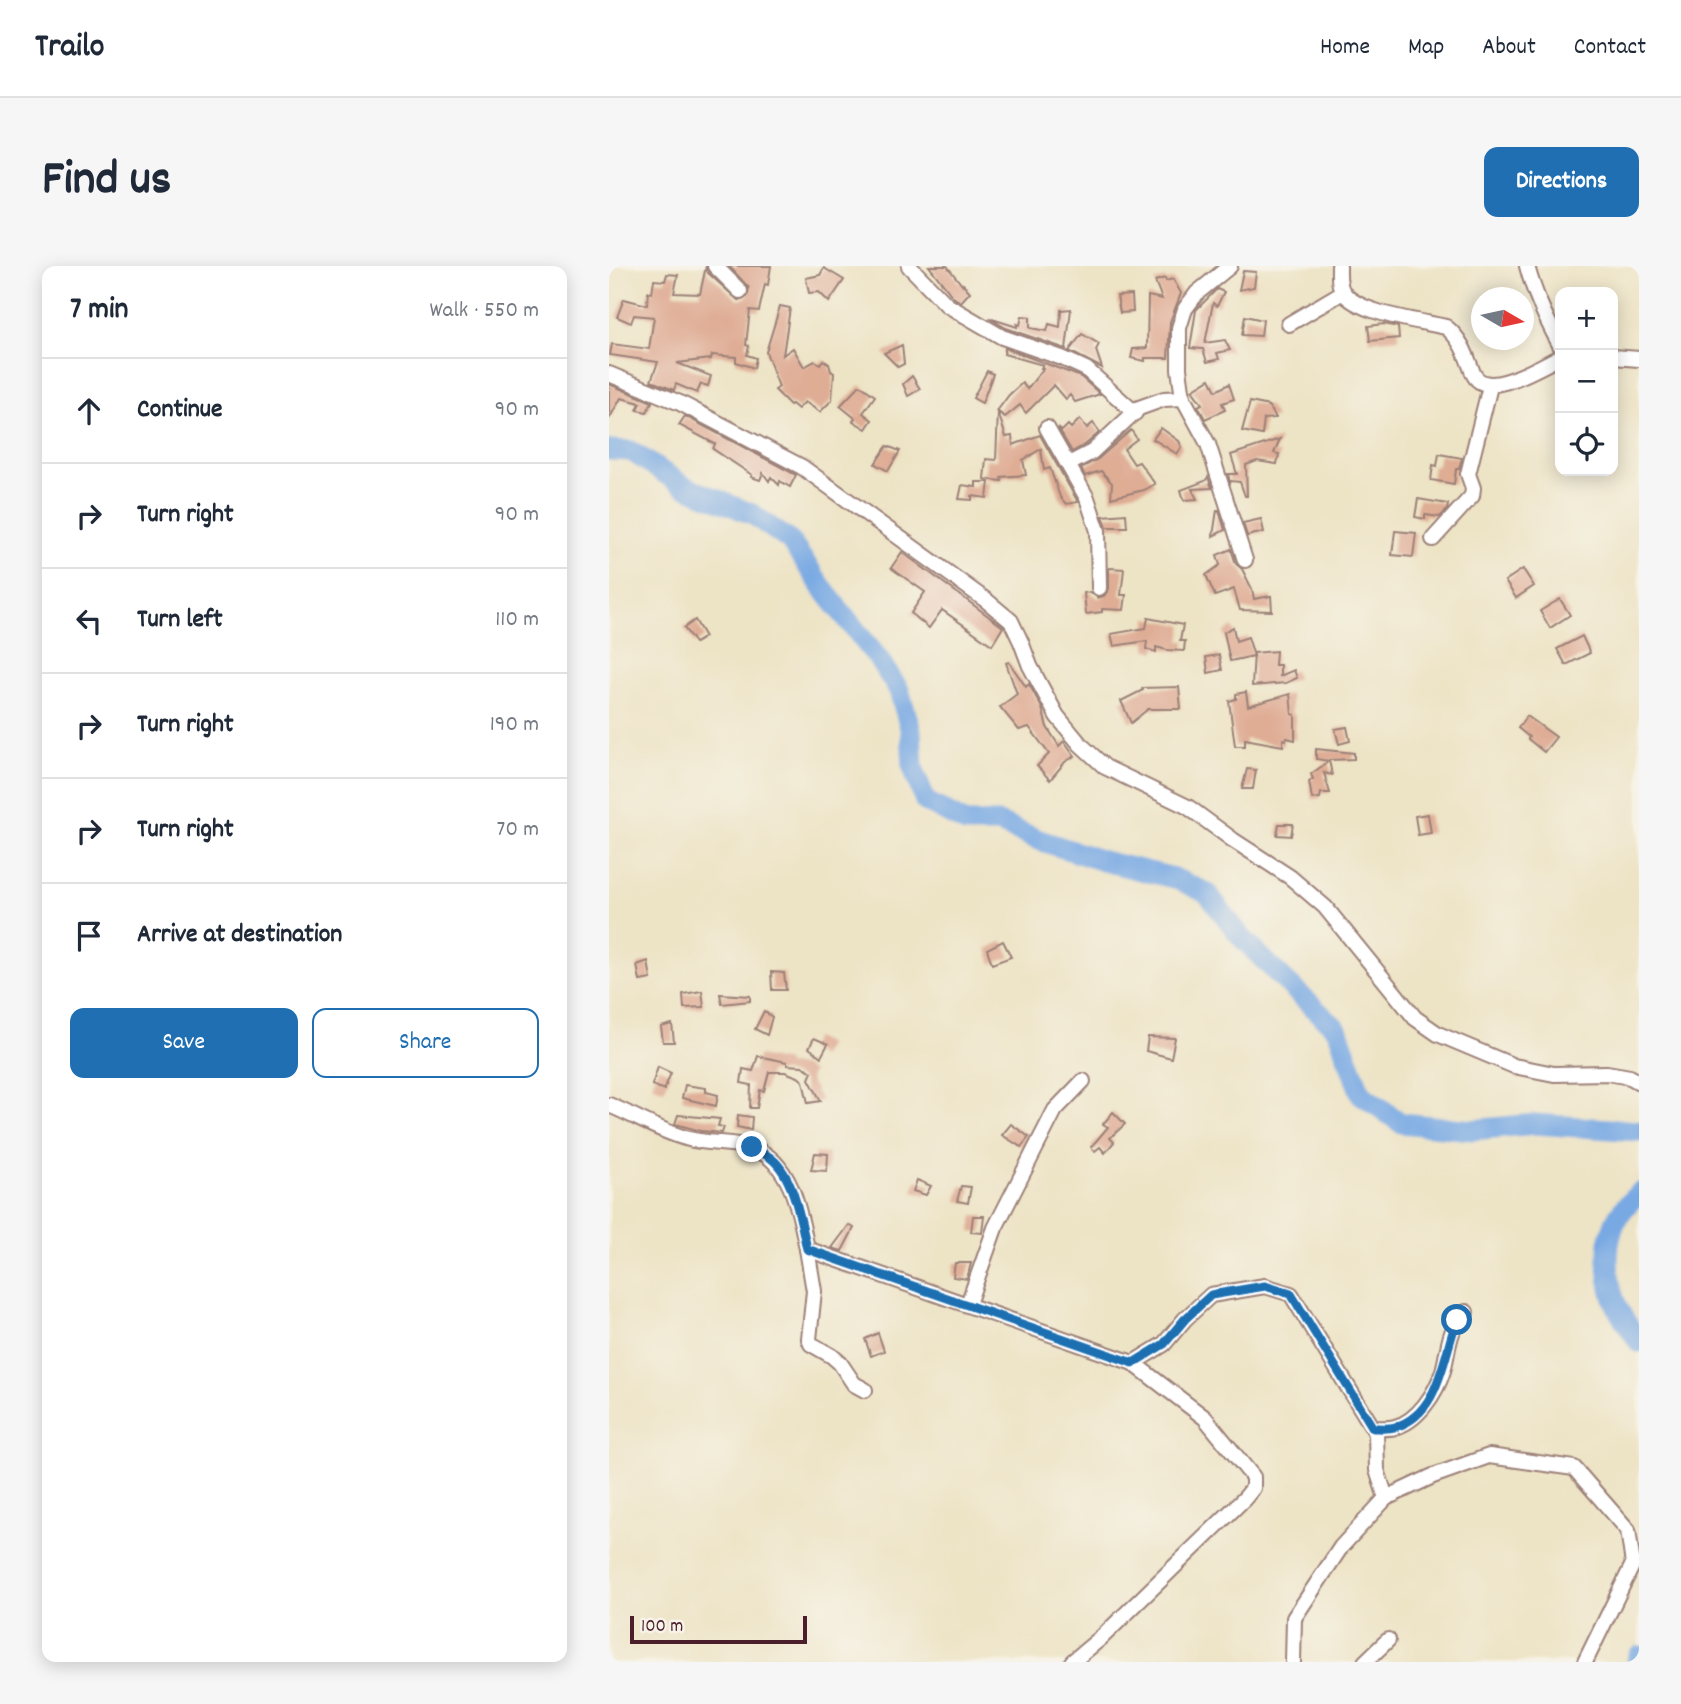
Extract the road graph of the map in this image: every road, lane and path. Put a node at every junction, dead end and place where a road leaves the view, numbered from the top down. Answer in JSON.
{"nodes":[{"id":1,"x":715,"y":266,"type":"edge"},
{"id":2,"x":909,"y":266,"type":"edge"},
{"id":3,"x":1230,"y":266,"type":"edge"},
{"id":4,"x":1339,"y":266,"type":"edge"},
{"id":5,"x":1527,"y":266,"type":"edge"},
{"id":6,"x":740,"y":290,"type":"dead end"},
{"id":7,"x":1343,"y":292,"type":"junction"},
{"id":8,"x":1289,"y":324,"type":"dead end"},
{"id":9,"x":1555,"y":336,"type":"edge"},
{"id":10,"x":1618,"y":357,"type":"edge"},
{"id":11,"x":1555,"y":358,"type":"edge"},
{"id":12,"x":1639,"y":359,"type":"edge"},
{"id":13,"x":609,"y":374,"type":"edge"},
{"id":14,"x":1490,"y":386,"type":"junction"},
{"id":15,"x":1183,"y":398,"type":"junction"},
{"id":16,"x":1135,"y":413,"type":"junction"},
{"id":17,"x":1047,"y":428,"type":"dead end"},
{"id":18,"x":1069,"y":464,"type":"junction"},
{"id":19,"x":1433,"y":539,"type":"dead end"},
{"id":20,"x":1245,"y":560,"type":"dead end"},
{"id":21,"x":1099,"y":588,"type":"dead end"},
{"id":22,"x":1083,"y":1081,"type":"dead end"},
{"id":23,"x":1639,"y":1083,"type":"edge"},
{"id":24,"x":609,"y":1105,"type":"edge"},
{"id":25,"x":807,"y":1249,"type":"junction"},
{"id":26,"x":968,"y":1304,"type":"junction"},
{"id":27,"x":1467,"y":1312,"type":"dead end"},
{"id":28,"x":1133,"y":1363,"type":"junction"},
{"id":29,"x":865,"y":1390,"type":"dead end"},
{"id":30,"x":1373,"y":1428,"type":"junction"},
{"id":31,"x":1386,"y":1498,"type":"junction"},
{"id":32,"x":1388,"y":1640,"type":"dead end"},
{"id":33,"x":1072,"y":1662,"type":"edge"},
{"id":34,"x":1293,"y":1662,"type":"edge"},
{"id":35,"x":1365,"y":1662,"type":"edge"},
{"id":36,"x":1585,"y":1662,"type":"edge"}],
"edges":[{"from":1,"to":6,"type":"street"},
{"from":2,"to":16,"type":"street"},
{"from":3,"to":15,"type":"street"},
{"from":4,"to":7,"type":"street"},
{"from":5,"to":9,"type":"street"},
{"from":7,"to":8,"type":"street"},
{"from":7,"to":14,"type":"street"},
{"from":10,"to":12,"type":"street"},
{"from":11,"to":14,"type":"street"},
{"from":13,"to":23,"type":"street"},
{"from":14,"to":19,"type":"street"},
{"from":15,"to":16,"type":"street"},
{"from":15,"to":20,"type":"street"},
{"from":16,"to":18,"type":"street"},
{"from":17,"to":18,"type":"street"},
{"from":18,"to":21,"type":"street"},
{"from":22,"to":26,"type":"street"},
{"from":24,"to":25,"type":"street"},
{"from":25,"to":26,"type":"street"},
{"from":25,"to":29,"type":"street"},
{"from":26,"to":28,"type":"street"},
{"from":27,"to":30,"type":"street"},
{"from":28,"to":30,"type":"street"},
{"from":28,"to":33,"type":"street"},
{"from":30,"to":31,"type":"street"},
{"from":31,"to":34,"type":"street"},
{"from":31,"to":36,"type":"street"},
{"from":32,"to":35,"type":"street"}]}
